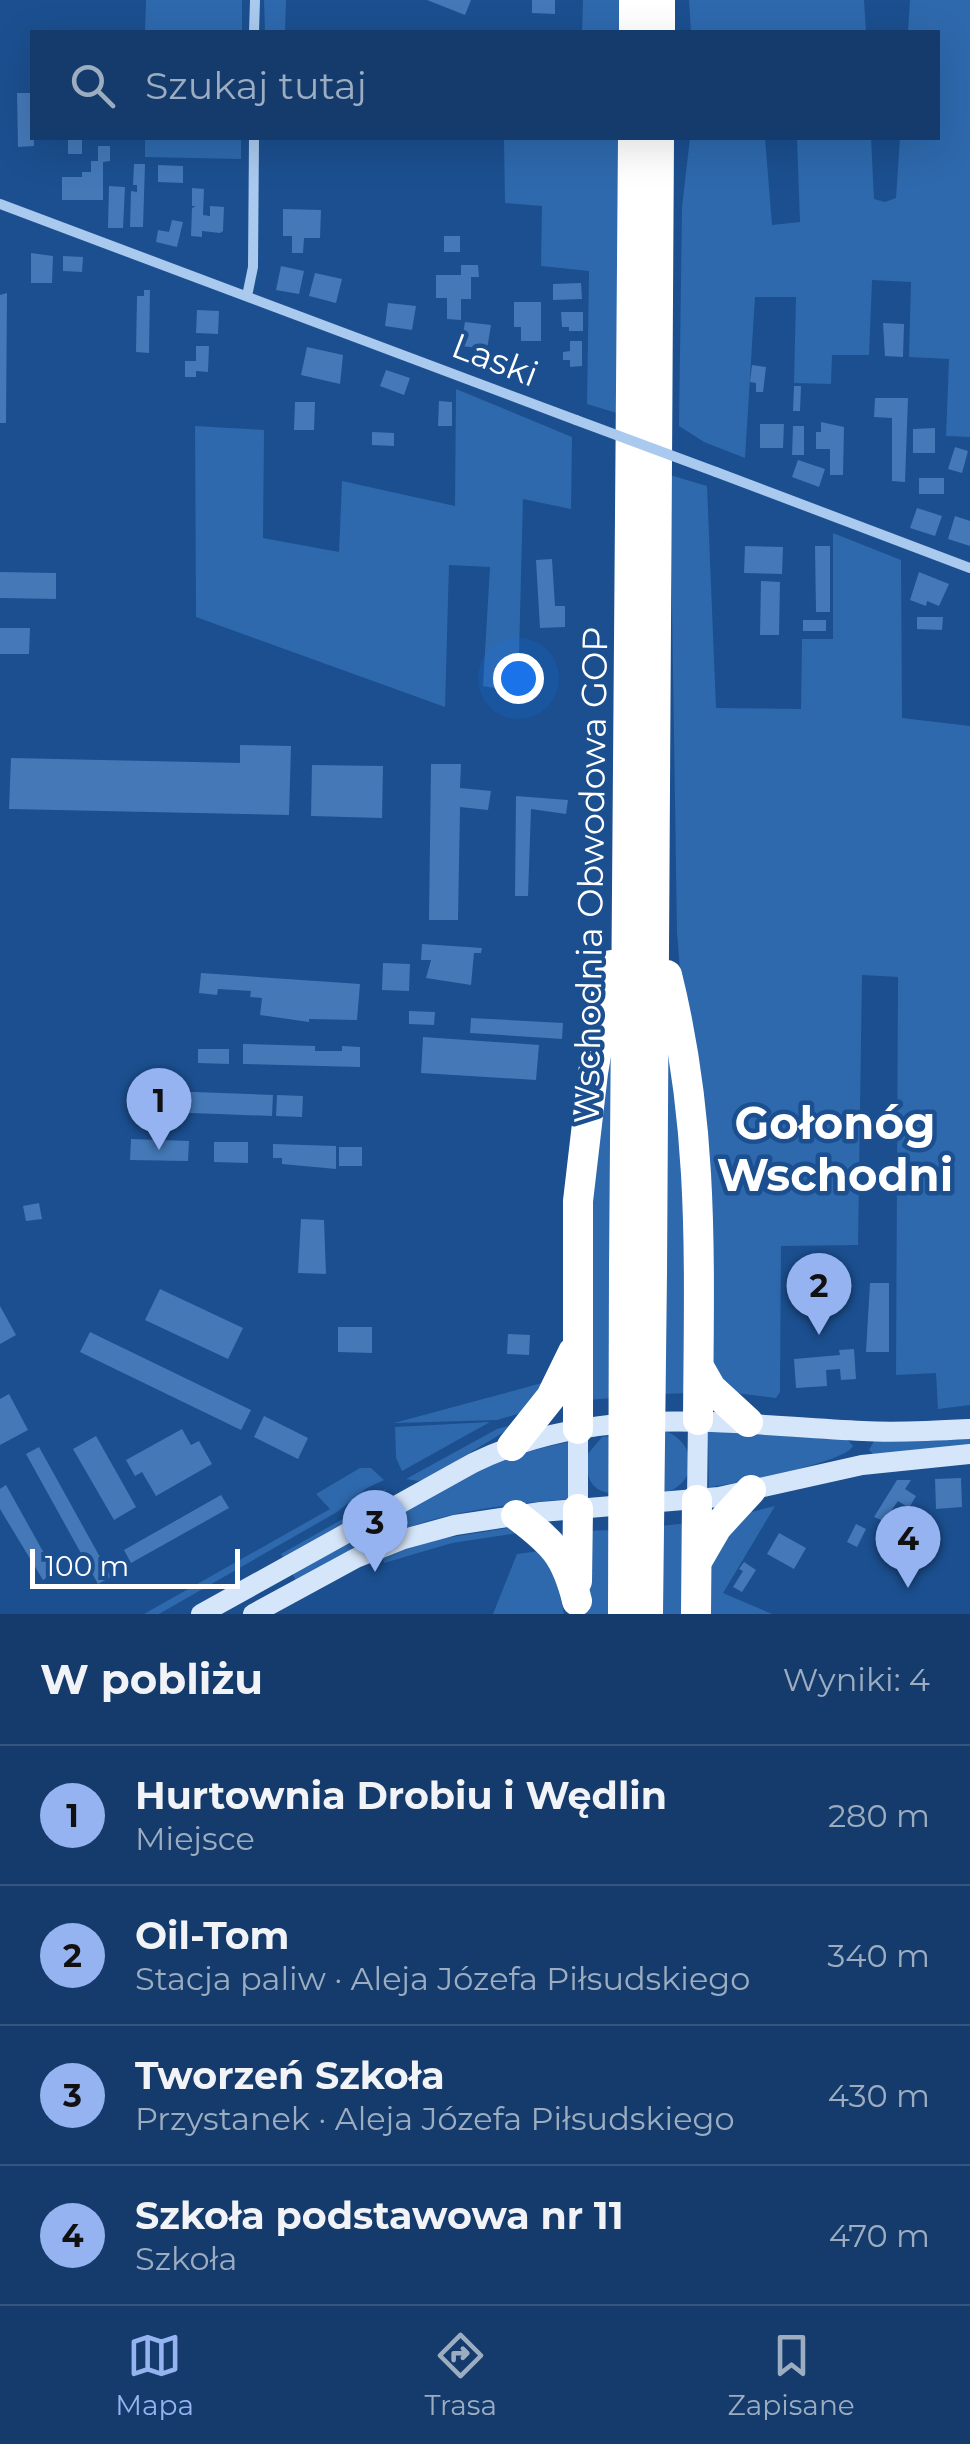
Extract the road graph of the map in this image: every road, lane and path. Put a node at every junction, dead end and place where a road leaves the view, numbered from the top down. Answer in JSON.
{"nodes":[{"id":1,"x":254,"y":0,"type":"edge"},
{"id":2,"x":634,"y":0,"type":"edge"},
{"id":3,"x":660,"y":0,"type":"edge"},
{"id":4,"x":254,"y":30,"type":"edge"},
{"id":5,"x":634,"y":30,"type":"edge"},
{"id":6,"x":660,"y":30,"type":"edge"},
{"id":7,"x":254,"y":140,"type":"edge"},
{"id":8,"x":633,"y":140,"type":"edge"},
{"id":9,"x":659,"y":140,"type":"edge"},
{"id":10,"x":0,"y":204,"type":"edge"},
{"id":11,"x":247,"y":296,"type":"junction"},
{"id":12,"x":970,"y":568,"type":"edge"},
{"id":13,"x":628,"y":889,"type":"junction"},
{"id":14,"x":654,"y":934,"type":"junction"},
{"id":15,"x":638,"y":1271,"type":"junction"},
{"id":16,"x":577,"y":1340,"type":"junction"},
{"id":17,"x":699,"y":1367,"type":"junction"},
{"id":18,"x":698,"y":1420,"type":"junction"},
{"id":19,"x":748,"y":1422,"type":"junction"},
{"id":20,"x":578,"y":1429,"type":"junction"},
{"id":21,"x":970,"y":1429,"type":"edge"},
{"id":22,"x":860,"y":1431,"type":"junction"},
{"id":23,"x":512,"y":1446,"type":"junction"},
{"id":24,"x":970,"y":1454,"type":"edge"},
{"id":25,"x":862,"y":1465,"type":"junction"},
{"id":26,"x":751,"y":1490,"type":"junction"},
{"id":27,"x":698,"y":1500,"type":"junction"},
{"id":28,"x":578,"y":1509,"type":"junction"},
{"id":29,"x":516,"y":1516,"type":"junction"},
{"id":30,"x":697,"y":1561,"type":"junction"},
{"id":31,"x":577,"y":1607,"type":"edge"},
{"id":32,"x":201,"y":1614,"type":"edge"},
{"id":33,"x":253,"y":1614,"type":"edge"},
{"id":34,"x":623,"y":1614,"type":"edge"},
{"id":35,"x":648,"y":1614,"type":"edge"},
{"id":36,"x":696,"y":1614,"type":"edge"}],
"edges":[{"from":1,"to":4,"type":"street"},
{"from":2,"to":5,"type":"highway"},
{"from":3,"to":6,"type":"highway"},
{"from":7,"to":11,"type":"street"},
{"from":8,"to":13,"type":"highway","name":"Wschodnia Obwodowa GOP"},
{"from":9,"to":14,"type":"highway","name":"Wschodnia Obwodowa GOP"},
{"from":10,"to":11,"type":"street","name":"Laski"},
{"from":11,"to":12,"type":"street","name":"Laski","bridge":true},
{"from":13,"to":15,"type":"highway","name":"Wschodnia Obwodowa GOP"},
{"from":13,"to":16,"type":"highway"},
{"from":14,"to":15,"type":"highway","name":"Wschodnia Obwodowa GOP"},
{"from":14,"to":17,"type":"highway"},
{"from":15,"to":34,"type":"highway","name":"Wschodnia Obwodowa GOP","bridge":true},
{"from":15,"to":35,"type":"highway","name":"Wschodnia Obwodowa GOP","bridge":true},
{"from":16,"to":20,"type":"highway"},
{"from":16,"to":23,"type":"highway"},
{"from":17,"to":18,"type":"highway"},
{"from":17,"to":19,"type":"highway"},
{"from":18,"to":19,"type":"street"},
{"from":18,"to":20,"type":"street"},
{"from":18,"to":27,"type":"street"},
{"from":19,"to":22,"type":"street"},
{"from":20,"to":23,"type":"street"},
{"from":20,"to":28,"type":"street"},
{"from":21,"to":22,"type":"street"},
{"from":22,"to":25,"type":"street"},
{"from":23,"to":32,"type":"street"},
{"from":24,"to":25,"type":"street"},
{"from":25,"to":26,"type":"street"},
{"from":26,"to":27,"type":"street"},
{"from":26,"to":30,"type":"highway"},
{"from":27,"to":28,"type":"street"},
{"from":27,"to":30,"type":"highway"},
{"from":28,"to":29,"type":"street"},
{"from":28,"to":31,"type":"highway"},
{"from":29,"to":31,"type":"highway"},
{"from":29,"to":33,"type":"street"},
{"from":30,"to":36,"type":"highway"}]}
